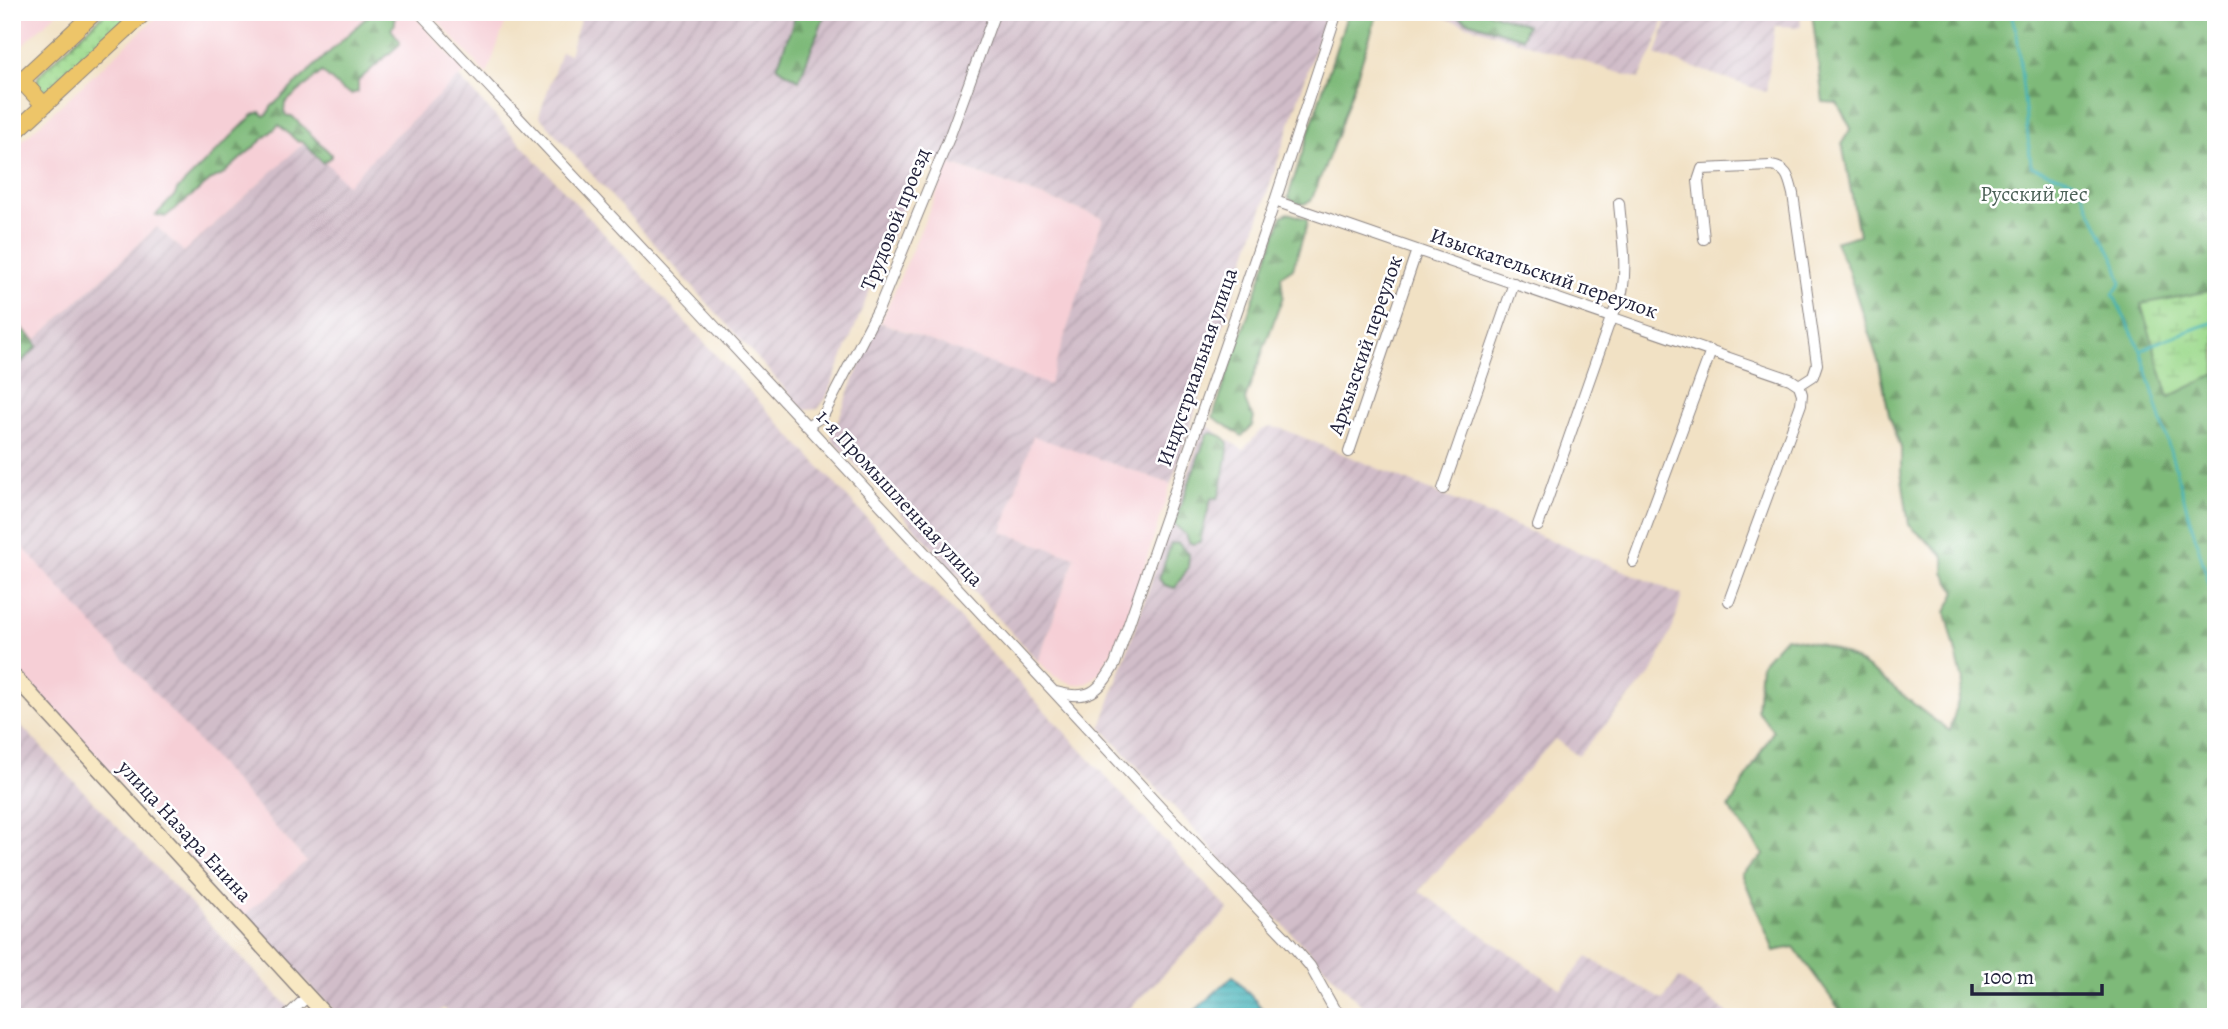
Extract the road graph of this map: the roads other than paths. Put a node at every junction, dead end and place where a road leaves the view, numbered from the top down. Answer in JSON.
{"nodes":[{"id":1,"x":95,"y":12,"type":"edge"},
{"id":2,"x":145,"y":12,"type":"edge"},
{"id":3,"x":419,"y":12,"type":"edge"},
{"id":4,"x":995,"y":12,"type":"edge"},
{"id":5,"x":1336,"y":12,"type":"edge"},
{"id":6,"x":17,"y":85,"type":"edge"},
{"id":7,"x":44,"y":105,"type":"junction"},
{"id":8,"x":12,"y":135,"type":"edge"},
{"id":9,"x":1275,"y":201,"type":"junction"},
{"id":10,"x":1619,"y":203,"type":"dead end"},
{"id":11,"x":1704,"y":239,"type":"dead end"},
{"id":12,"x":1417,"y":250,"type":"junction"},
{"id":13,"x":1514,"y":283,"type":"junction"},
{"id":14,"x":1611,"y":318,"type":"junction"},
{"id":15,"x":1711,"y":351,"type":"junction"},
{"id":16,"x":1799,"y":385,"type":"junction"},
{"id":17,"x":807,"y":425,"type":"junction"},
{"id":18,"x":1349,"y":452,"type":"dead end"},
{"id":19,"x":1443,"y":489,"type":"dead end"},
{"id":20,"x":1538,"y":526,"type":"dead end"},
{"id":21,"x":1633,"y":562,"type":"dead end"},
{"id":22,"x":1729,"y":601,"type":"dead end"},
{"id":23,"x":12,"y":674,"type":"edge"},
{"id":24,"x":1056,"y":692,"type":"junction"},
{"id":25,"x":308,"y":996,"type":"junction"},
{"id":26,"x":286,"y":1017,"type":"edge"},
{"id":27,"x":327,"y":1017,"type":"edge"},
{"id":28,"x":1344,"y":1017,"type":"edge"}],
"edges":[{"from":1,"to":6,"type":"main road"},
{"from":2,"to":7,"type":"main road"},
{"from":3,"to":17,"type":"street","name":"1-я Промышленная улица"},
{"from":4,"to":17,"type":"street","name":"Трудовой проезд"},
{"from":5,"to":9,"type":"street","name":"Индустриальная улица"},
{"from":6,"to":7,"type":"main road"},
{"from":7,"to":8,"type":"main road"},
{"from":9,"to":12,"type":"street","name":"Изыскательский переулок"},
{"from":9,"to":24,"type":"street","name":"Индустриальная улица"},
{"from":10,"to":14,"type":"street"},
{"from":11,"to":16,"type":"street"},
{"from":12,"to":13,"type":"street","name":"Изыскательский переулок"},
{"from":12,"to":18,"type":"street","name":"Архызский переулок"},
{"from":13,"to":14,"type":"street","name":"Изыскательский переулок"},
{"from":13,"to":19,"type":"street"},
{"from":14,"to":15,"type":"street","name":"Изыскательский переулок"},
{"from":14,"to":20,"type":"street"},
{"from":15,"to":16,"type":"street","name":"Изыскательский переулок"},
{"from":15,"to":21,"type":"street"},
{"from":16,"to":22,"type":"street"},
{"from":17,"to":24,"type":"street","name":"1-я Промышленная улица"},
{"from":23,"to":25,"type":"main road","name":"улица Назара Енина"},
{"from":24,"to":28,"type":"street","name":"1-я Промышленная улица"},
{"from":25,"to":26,"type":"street"},
{"from":25,"to":27,"type":"main road","name":"улица Назара Енина"}]}
